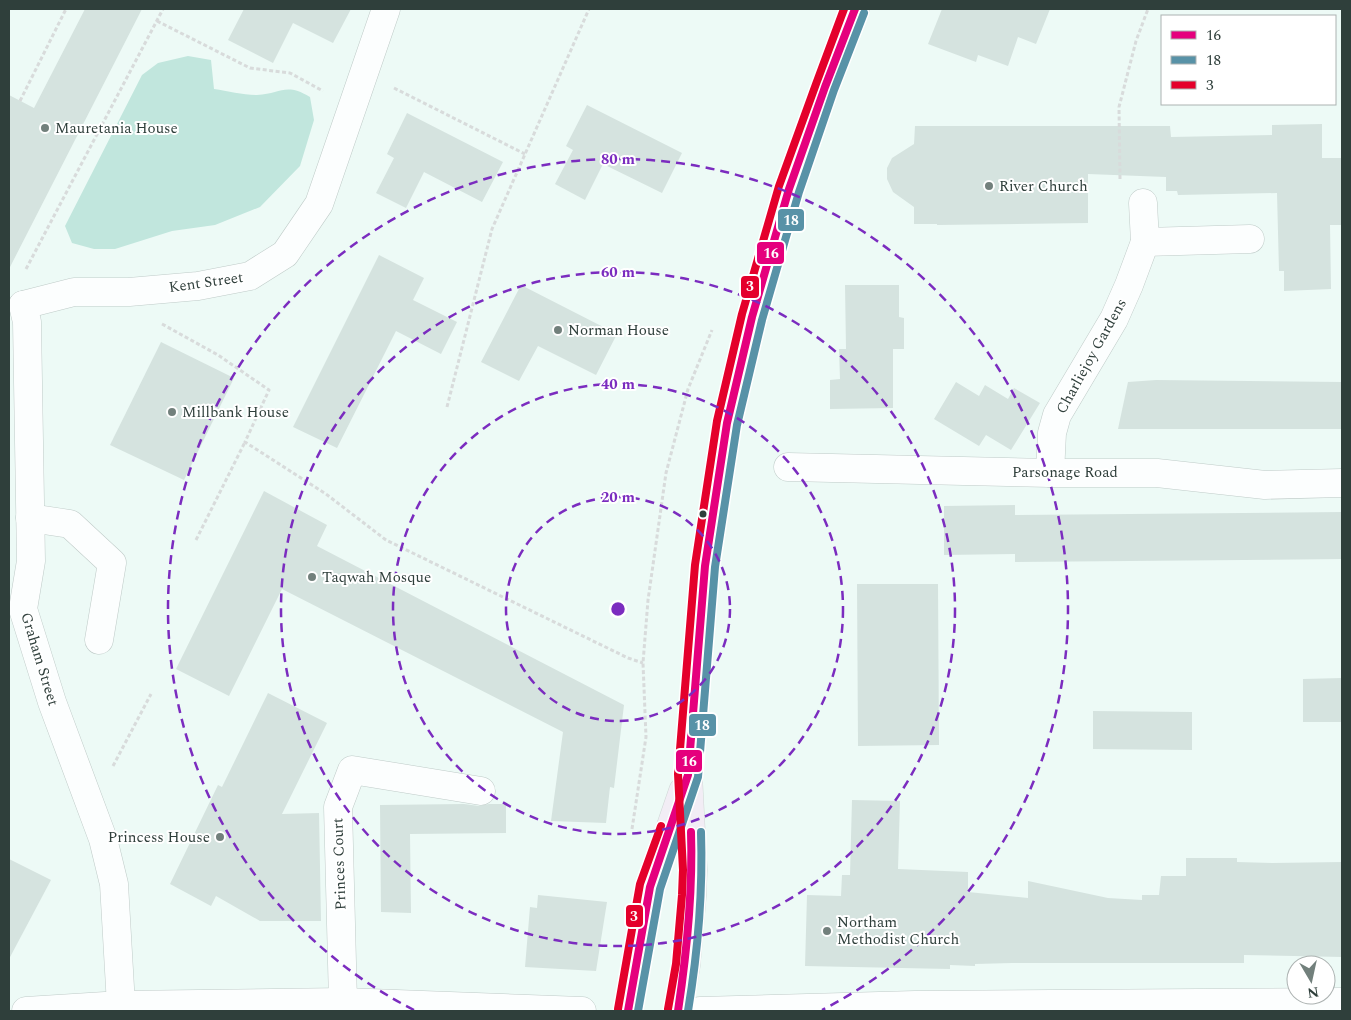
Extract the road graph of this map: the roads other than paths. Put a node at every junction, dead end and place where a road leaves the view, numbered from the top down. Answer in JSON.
{"nodes":[{"id":1,"x":386,"y":9,"type":"edge"},
{"id":2,"x":855,"y":9,"type":"edge"},
{"id":3,"x":1143,"y":203,"type":"road end"},
{"id":4,"x":1250,"y":239,"type":"dead end"},
{"id":5,"x":1145,"y":242,"type":"junction"},
{"id":6,"x":15,"y":298,"type":"edge"},
{"id":7,"x":788,"y":467,"type":"dead end"},
{"id":8,"x":1050,"y":473,"type":"junction"},
{"id":9,"x":1342,"y":483,"type":"edge"},
{"id":10,"x":30,"y":518,"type":"junction"},
{"id":11,"x":16,"y":610,"type":"edge"},
{"id":12,"x":99,"y":640,"type":"dead end"},
{"id":13,"x":688,"y":775,"type":"junction"},
{"id":14,"x":481,"y":791,"type":"dead end"},
{"id":15,"x":343,"y":1002,"type":"junction"},
{"id":16,"x":1342,"y":1002,"type":"edge"},
{"id":17,"x":121,"y":1005,"type":"junction"},
{"id":18,"x":272,"y":1007,"type":"edge"},
{"id":19,"x":1263,"y":1007,"type":"edge"},
{"id":20,"x":915,"y":1008,"type":"edge"},
{"id":21,"x":33,"y":1011,"type":"edge"},
{"id":22,"x":582,"y":1011,"type":"edge"},
{"id":23,"x":628,"y":1011,"type":"edge"},
{"id":24,"x":678,"y":1011,"type":"edge"},
{"id":25,"x":700,"y":1011,"type":"edge"}],
"edges":[{"from":1,"to":6,"type":"street","name":"Kent Street"},
{"from":2,"to":13,"type":"main road"},
{"from":3,"to":5,"type":"street","name":"Charliejoy Gardens"},
{"from":4,"to":5,"type":"street"},
{"from":5,"to":8,"type":"street","name":"Charliejoy Gardens"},
{"from":6,"to":10,"type":"street","name":"Graham Street"},
{"from":7,"to":8,"type":"street","name":"Parsonage Road"},
{"from":8,"to":9,"type":"street","name":"Parsonage Road"},
{"from":10,"to":11,"type":"street","name":"Graham Street"},
{"from":10,"to":12,"type":"street"},
{"from":11,"to":17,"type":"street","name":"Graham Street"},
{"from":13,"to":23,"type":"main road"},
{"from":13,"to":24,"type":"main road"},
{"from":14,"to":15,"type":"street","name":"Princes Court"},
{"from":15,"to":18,"type":"street"},
{"from":15,"to":22,"type":"street"},
{"from":16,"to":19,"type":"street"},
{"from":17,"to":18,"type":"street"},
{"from":17,"to":21,"type":"street"},
{"from":19,"to":20,"type":"street"},
{"from":20,"to":25,"type":"street"}]}
